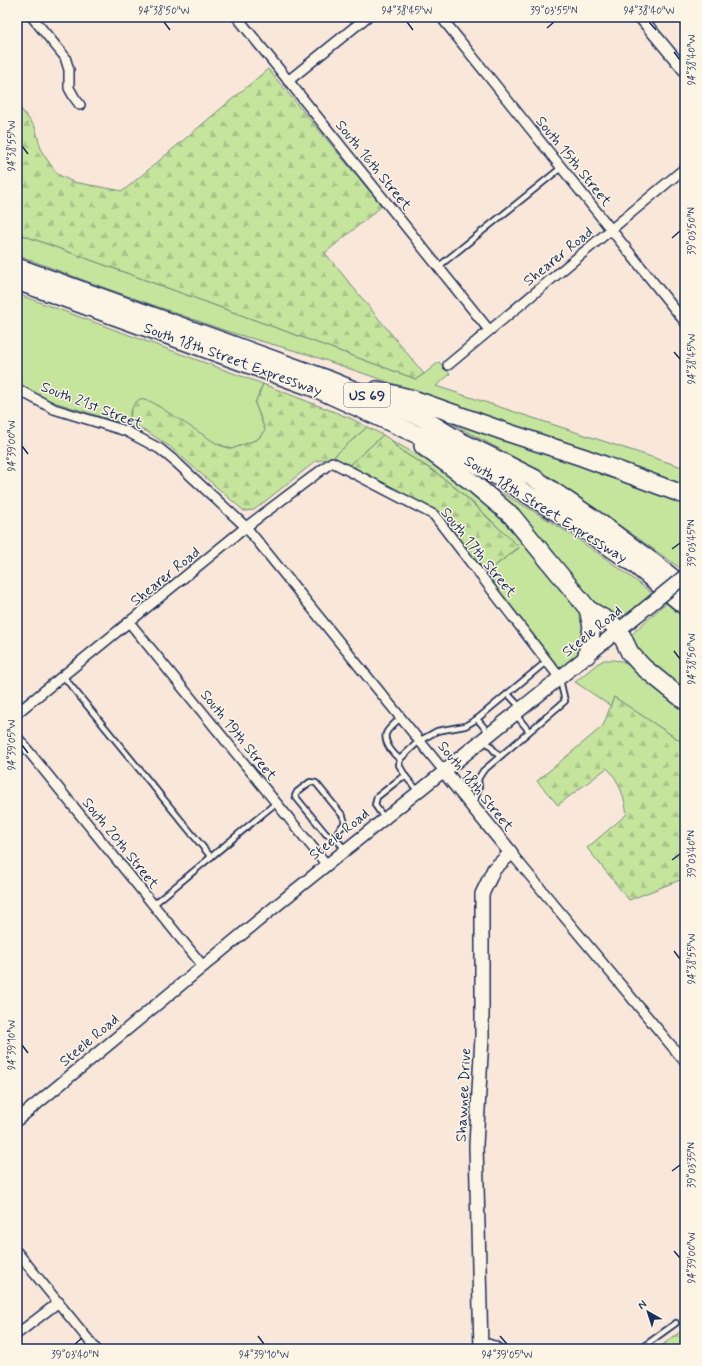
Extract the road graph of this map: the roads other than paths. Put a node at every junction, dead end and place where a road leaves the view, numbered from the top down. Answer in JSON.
{"nodes":[{"id":1,"x":32,"y":17,"type":"edge"},
{"id":2,"x":237,"y":17,"type":"edge"},
{"id":3,"x":367,"y":17,"type":"edge"},
{"id":4,"x":441,"y":17,"type":"edge"},
{"id":5,"x":640,"y":17,"type":"edge"},
{"id":6,"x":685,"y":72,"type":"edge"},
{"id":7,"x":288,"y":81,"type":"junction"},
{"id":8,"x":80,"y":105,"type":"dead end"},
{"id":9,"x":562,"y":167,"type":"junction"},
{"id":10,"x":685,"y":168,"type":"edge"},
{"id":11,"x":612,"y":230,"type":"junction"},
{"id":12,"x":17,"y":267,"type":"edge"},
{"id":13,"x":438,"y":267,"type":"junction"},
{"id":14,"x":17,"y":281,"type":"edge"},
{"id":15,"x":685,"y":322,"type":"edge"},
{"id":16,"x":490,"y":330,"type":"junction"},
{"id":17,"x":448,"y":365,"type":"dead end"},
{"id":18,"x":327,"y":379,"type":"junction"},
{"id":19,"x":17,"y":389,"type":"edge"},
{"id":20,"x":388,"y":422,"type":"junction"},
{"id":21,"x":332,"y":462,"type":"joint"},
{"id":22,"x":685,"y":495,"type":"edge"},
{"id":23,"x":246,"y":527,"type":"junction"},
{"id":24,"x":685,"y":576,"type":"edge"},
{"id":25,"x":685,"y":588,"type":"edge"},
{"id":26,"x":685,"y":606,"type":"edge"},
{"id":27,"x":588,"y":609,"type":"junction"},
{"id":28,"x":129,"y":622,"type":"junction"},
{"id":29,"x":619,"y":630,"type":"junction"},
{"id":30,"x":587,"y":655,"type":"junction"},
{"id":31,"x":547,"y":661,"type":"junction"},
{"id":32,"x":63,"y":676,"type":"junction"},
{"id":33,"x":560,"y":678,"type":"junction"},
{"id":34,"x":508,"y":694,"type":"junction"},
{"id":35,"x":685,"y":701,"type":"edge"},
{"id":36,"x":518,"y":711,"type":"junction"},
{"id":37,"x":17,"y":713,"type":"edge"},
{"id":38,"x":400,"y":718,"type":"junction"},
{"id":39,"x":477,"y":719,"type":"junction"},
{"id":40,"x":529,"y":731,"type":"junction"},
{"id":41,"x":17,"y":737,"type":"edge"},
{"id":42,"x":487,"y":737,"type":"junction"},
{"id":43,"x":419,"y":741,"type":"junction"},
{"id":44,"x":499,"y":756,"type":"junction"},
{"id":45,"x":400,"y":759,"type":"junction"},
{"id":46,"x":444,"y":771,"type":"junction"},
{"id":47,"x":406,"y":777,"type":"junction"},
{"id":48,"x":418,"y":791,"type":"junction"},
{"id":49,"x":276,"y":803,"type":"junction"},
{"id":50,"x":473,"y":807,"type":"junction"},
{"id":51,"x":384,"y":818,"type":"junction"},
{"id":52,"x":335,"y":838,"type":"junction"},
{"id":53,"x":345,"y":849,"type":"junction"},
{"id":54,"x":511,"y":853,"type":"junction"},
{"id":55,"x":211,"y":857,"type":"junction"},
{"id":56,"x":326,"y":865,"type":"junction"},
{"id":57,"x":153,"y":905,"type":"junction"},
{"id":58,"x":203,"y":966,"type":"junction"},
{"id":59,"x":685,"y":1062,"type":"edge"},
{"id":60,"x":17,"y":1120,"type":"edge"},
{"id":61,"x":17,"y":1252,"type":"edge"},
{"id":62,"x":59,"y":1302,"type":"junction"},
{"id":63,"x":676,"y":1323,"type":"dead end"},
{"id":64,"x":17,"y":1334,"type":"edge"},
{"id":65,"x":481,"y":1344,"type":"edge"},
{"id":66,"x":96,"y":1349,"type":"edge"},
{"id":67,"x":502,"y":1349,"type":"edge"},
{"id":68,"x":640,"y":1349,"type":"edge"}],
"edges":[{"from":1,"to":8,"type":"street"},
{"from":2,"to":7,"type":"street","name":"South 16th Street"},
{"from":3,"to":7,"type":"street"},
{"from":4,"to":9,"type":"street","name":"South 15th Street"},
{"from":5,"to":6,"type":"street"},
{"from":7,"to":13,"type":"street","name":"South 16th Street"},
{"from":9,"to":11,"type":"street","name":"South 15th Street"},
{"from":9,"to":13,"type":"lane"},
{"from":10,"to":11,"type":"street","name":"Shearer Road"},
{"from":11,"to":15,"type":"street","name":"South 15th Street"},
{"from":11,"to":16,"type":"street","name":"Shearer Road"},
{"from":12,"to":18,"type":"highway","name":"South 18th Street Expressway","number":"US 69"},
{"from":13,"to":16,"type":"street","name":"South 16th Street"},
{"from":14,"to":20,"type":"highway","name":"South 18th Street Expressway","number":"US 69"},
{"from":16,"to":17,"type":"street","name":"Shearer Road"},
{"from":18,"to":22,"type":"highway"},
{"from":18,"to":25,"type":"highway","name":"South 18th Street Expressway","number":"US 69"},
{"from":19,"to":23,"type":"street","name":"South 21st Street"},
{"from":20,"to":26,"type":"highway","name":"South 18th Street Expressway","number":"US 69"},
{"from":20,"to":27,"type":"highway"},
{"from":21,"to":23,"type":"street","name":"Shearer Road"},
{"from":21,"to":31,"type":"street","name":"South 17th Street"},
{"from":23,"to":28,"type":"street","name":"Shearer Road"},
{"from":23,"to":38,"type":"street","name":"South 18th Street"},
{"from":24,"to":29,"type":"main road","name":"Steele Road","bridge":true},
{"from":27,"to":29,"type":"highway"},
{"from":27,"to":30,"type":"highway"},
{"from":28,"to":32,"type":"street","name":"Shearer Road"},
{"from":28,"to":49,"type":"street","name":"South 19th Street"},
{"from":29,"to":30,"type":"main road","name":"Steele Road"},
{"from":29,"to":35,"type":"highway"},
{"from":30,"to":33,"type":"main road","name":"Steele Road"},
{"from":31,"to":33,"type":"street","name":"South 17th Street"},
{"from":31,"to":34,"type":"lane"},
{"from":32,"to":37,"type":"street","name":"Shearer Road"},
{"from":32,"to":55,"type":"lane"},
{"from":33,"to":36,"type":"main road","name":"Steele Road"},
{"from":33,"to":40,"type":"lane"},
{"from":34,"to":36,"type":"lane"},
{"from":34,"to":39,"type":"lane"},
{"from":36,"to":40,"type":"lane"},
{"from":36,"to":42,"type":"main road","name":"Steele Road"},
{"from":38,"to":43,"type":"street","name":"South 18th Street"},
{"from":38,"to":45,"type":"lane"},
{"from":39,"to":42,"type":"lane"},
{"from":39,"to":43,"type":"lane"},
{"from":40,"to":44,"type":"lane"},
{"from":41,"to":57,"type":"street","name":"South 20th Street"},
{"from":42,"to":44,"type":"lane"},
{"from":42,"to":46,"type":"main road","name":"Steele Road"},
{"from":43,"to":45,"type":"lane"},
{"from":43,"to":46,"type":"street","name":"South 18th Street"},
{"from":44,"to":50,"type":"lane"},
{"from":45,"to":47,"type":"lane"},
{"from":46,"to":48,"type":"street","name":"Steele Road"},
{"from":46,"to":50,"type":"main road","name":"South 18th Street"},
{"from":47,"to":48,"type":"lane"},
{"from":47,"to":51,"type":"lane"},
{"from":48,"to":51,"type":"street","name":"Steele Road"},
{"from":49,"to":55,"type":"lane"},
{"from":49,"to":56,"type":"street","name":"South 19th Street"},
{"from":50,"to":54,"type":"main road","name":"South 18th Street"},
{"from":51,"to":53,"type":"street","name":"Steele Road"},
{"from":52,"to":52,"type":"lane"},
{"from":52,"to":53,"type":"lane"},
{"from":53,"to":56,"type":"street","name":"Steele Road"},
{"from":54,"to":59,"type":"street","name":"South 18th Street"},
{"from":54,"to":65,"type":"main road","name":"Shawnee Drive"},
{"from":55,"to":57,"type":"lane"},
{"from":56,"to":58,"type":"street","name":"Steele Road"},
{"from":57,"to":58,"type":"street","name":"South 20th Street"},
{"from":58,"to":60,"type":"street","name":"Steele Road"},
{"from":61,"to":62,"type":"street"},
{"from":62,"to":64,"type":"street"},
{"from":62,"to":66,"type":"street"},
{"from":63,"to":68,"type":"lane"},
{"from":65,"to":67,"type":"lane"}]}
